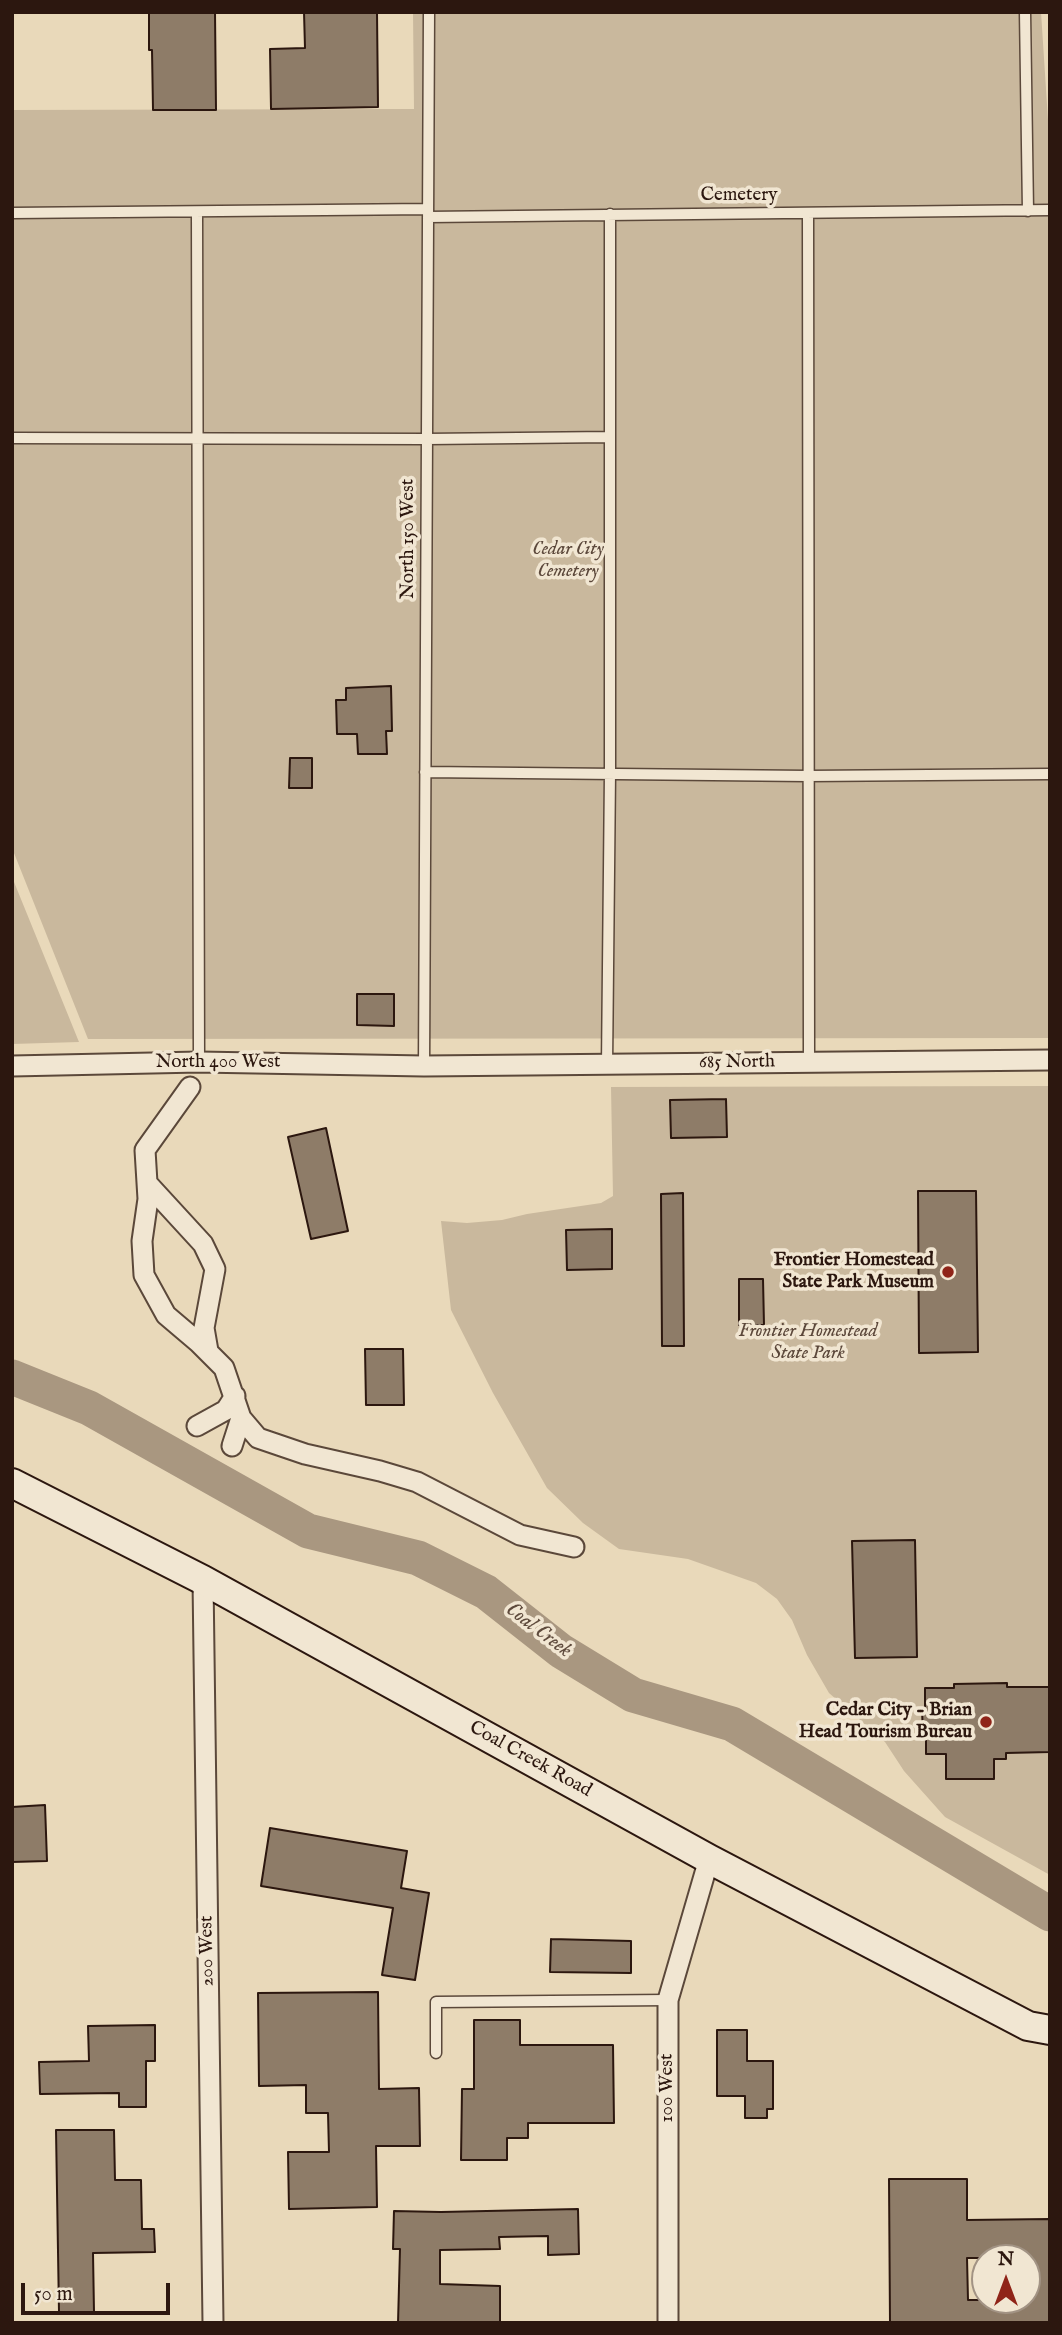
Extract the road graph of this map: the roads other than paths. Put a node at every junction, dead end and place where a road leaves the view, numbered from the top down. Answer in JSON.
{"nodes":[{"id":1,"x":429,"y":12,"type":"edge"},
{"id":2,"x":1025,"y":12,"type":"edge"},
{"id":3,"x":1050,"y":210,"type":"edge"},
{"id":4,"x":1028,"y":211,"type":"junction"},
{"id":5,"x":12,"y":213,"type":"edge"},
{"id":6,"x":197,"y":213,"type":"junction"},
{"id":7,"x":428,"y":213,"type":"junction"},
{"id":8,"x":808,"y":213,"type":"junction"},
{"id":9,"x":610,"y":214,"type":"junction"},
{"id":10,"x":610,"y":437,"type":"junction"},
{"id":11,"x":12,"y":438,"type":"edge"},
{"id":12,"x":198,"y":439,"type":"junction"},
{"id":13,"x":427,"y":439,"type":"junction"},
{"id":14,"x":425,"y":772,"type":"junction"},
{"id":15,"x":610,"y":773,"type":"junction"},
{"id":16,"x":1050,"y":774,"type":"edge"},
{"id":17,"x":808,"y":776,"type":"junction"},
{"id":18,"x":1050,"y":1060,"type":"edge"},
{"id":19,"x":200,"y":1062,"type":"junction"},
{"id":20,"x":809,"y":1063,"type":"junction"},
{"id":21,"x":607,"y":1065,"type":"junction"},
{"id":22,"x":12,"y":1066,"type":"edge"},
{"id":23,"x":424,"y":1066,"type":"junction"},
{"id":24,"x":190,"y":1087,"type":"dead end"},
{"id":25,"x":147,"y":1183,"type":"junction"},
{"id":26,"x":208,"y":1351,"type":"junction"},
{"id":27,"x":235,"y":1396,"type":"junction"},
{"id":28,"x":240,"y":1418,"type":"junction"},
{"id":29,"x":197,"y":1426,"type":"dead end"},
{"id":30,"x":232,"y":1446,"type":"dead end"},
{"id":31,"x":12,"y":1483,"type":"edge"},
{"id":32,"x":574,"y":1547,"type":"dead end"},
{"id":33,"x":203,"y":1580,"type":"junction"},
{"id":34,"x":709,"y":1859,"type":"junction"},
{"id":35,"x":668,"y":2000,"type":"junction"},
{"id":36,"x":1050,"y":2031,"type":"edge"},
{"id":37,"x":436,"y":2053,"type":"dead end"},
{"id":38,"x":213,"y":2323,"type":"edge"},
{"id":39,"x":668,"y":2323,"type":"edge"}],
"edges":[{"from":1,"to":7,"type":"lane","name":"North 150 West"},
{"from":2,"to":4,"type":"lane"},
{"from":3,"to":4,"type":"lane","name":"Cemetery"},
{"from":4,"to":8,"type":"lane","name":"Cemetery"},
{"from":5,"to":6,"type":"lane","name":"Cemetery"},
{"from":6,"to":7,"type":"lane","name":"Cemetery"},
{"from":6,"to":12,"type":"lane"},
{"from":7,"to":9,"type":"lane","name":"Cemetery"},
{"from":7,"to":13,"type":"lane","name":"North 150 West"},
{"from":8,"to":9,"type":"lane","name":"Cemetery"},
{"from":8,"to":17,"type":"lane"},
{"from":9,"to":10,"type":"lane"},
{"from":10,"to":13,"type":"lane"},
{"from":10,"to":15,"type":"lane"},
{"from":11,"to":12,"type":"lane"},
{"from":12,"to":13,"type":"lane"},
{"from":12,"to":19,"type":"lane"},
{"from":13,"to":14,"type":"lane","name":"North 150 West"},
{"from":14,"to":15,"type":"lane"},
{"from":14,"to":23,"type":"lane","name":"North 150 West"},
{"from":15,"to":17,"type":"lane"},
{"from":15,"to":21,"type":"lane"},
{"from":16,"to":17,"type":"lane"},
{"from":17,"to":20,"type":"lane"},
{"from":18,"to":20,"type":"street","name":"685 North"},
{"from":19,"to":22,"type":"street","name":"North 400 West"},
{"from":19,"to":23,"type":"street","name":"North 400 West"},
{"from":20,"to":21,"type":"street","name":"685 North"},
{"from":21,"to":23,"type":"street","name":"685 North"},
{"from":24,"to":25,"type":"street"},
{"from":25,"to":26,"type":"street"},
{"from":25,"to":26,"type":"street"},
{"from":26,"to":27,"type":"street"},
{"from":27,"to":28,"type":"street"},
{"from":27,"to":29,"type":"street"},
{"from":28,"to":30,"type":"street"},
{"from":28,"to":32,"type":"street"},
{"from":31,"to":33,"type":"main road","name":"Coal Creek Road"},
{"from":33,"to":34,"type":"main road","name":"Coal Creek Road"},
{"from":33,"to":38,"type":"street","name":"200 West"},
{"from":34,"to":35,"type":"street","name":"100 West"},
{"from":34,"to":36,"type":"main road","name":"Coal Creek Road"},
{"from":35,"to":37,"type":"lane"},
{"from":35,"to":39,"type":"street","name":"100 West"}]}
